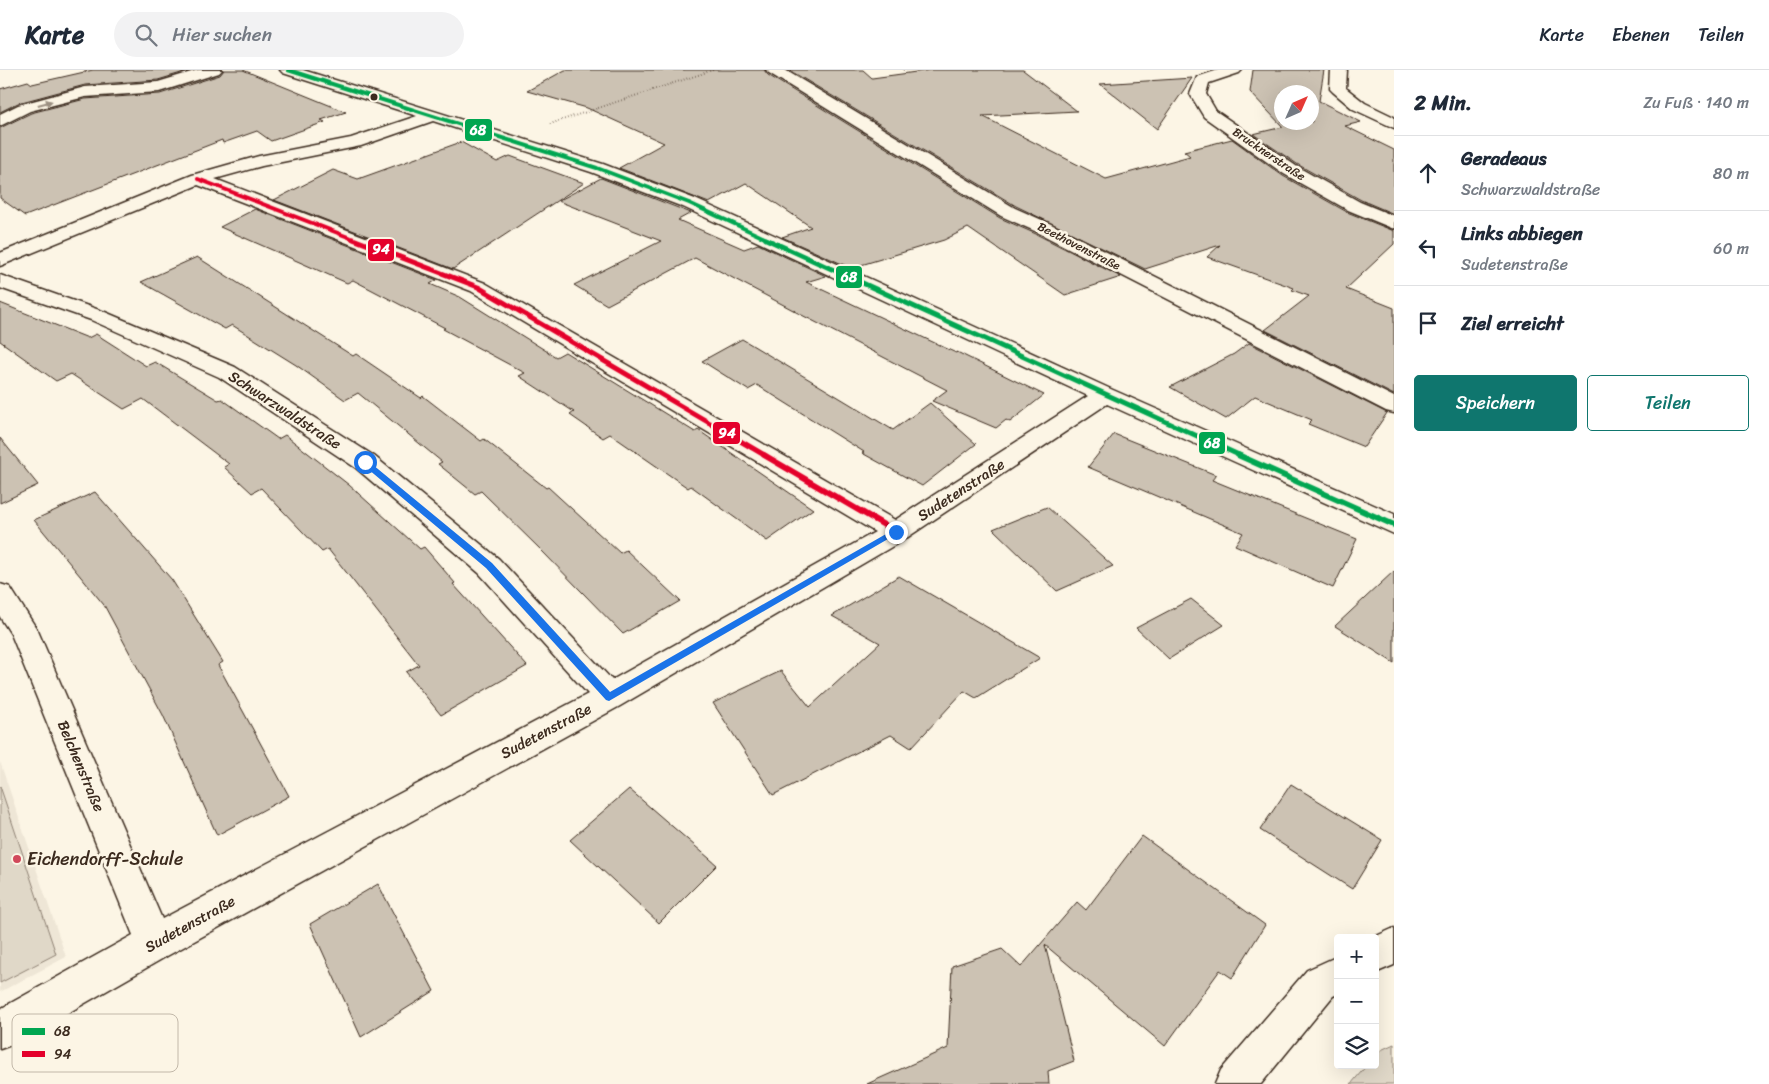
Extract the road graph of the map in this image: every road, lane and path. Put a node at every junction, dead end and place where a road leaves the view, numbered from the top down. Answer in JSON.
{"nodes":[{"id":1,"x":214,"y":70,"type":"edge"},
{"id":2,"x":288,"y":70,"type":"edge"},
{"id":3,"x":713,"y":70,"type":"edge"},
{"id":4,"x":774,"y":70,"type":"edge"},
{"id":5,"x":903,"y":70,"type":"edge"},
{"id":6,"x":907,"y":70,"type":"edge"},
{"id":7,"x":1234,"y":70,"type":"edge"},
{"id":8,"x":1339,"y":70,"type":"edge"},
{"id":9,"x":432,"y":116,"type":"junction"},
{"id":10,"x":0,"y":120,"type":"edge"},
{"id":11,"x":1394,"y":123,"type":"edge"},
{"id":12,"x":505,"y":139,"type":"junction"},
{"id":13,"x":198,"y":179,"type":"junction"},
{"id":14,"x":1394,"y":223,"type":"edge"},
{"id":15,"x":0,"y":260,"type":"edge"},
{"id":16,"x":0,"y":281,"type":"edge"},
{"id":17,"x":1105,"y":395,"type":"junction"},
{"id":18,"x":1394,"y":406,"type":"edge"},
{"id":19,"x":1394,"y":525,"type":"edge"},
{"id":20,"x":896,"y":532,"type":"junction"},
{"id":21,"x":0,"y":594,"type":"edge"},
{"id":22,"x":609,"y":697,"type":"junction"},
{"id":23,"x":154,"y":943,"type":"junction"},
{"id":24,"x":1394,"y":946,"type":"edge"},
{"id":25,"x":1379,"y":953,"type":"edge"},
{"id":26,"x":1334,"y":976,"type":"edge"},
{"id":27,"x":28,"y":1014,"type":"edge"},
{"id":28,"x":12,"y":1023,"type":"edge"},
{"id":29,"x":0,"y":1030,"type":"edge"},
{"id":30,"x":1236,"y":1084,"type":"edge"}],
"edges":[{"from":10,"to":1,"type":"street","one_way":true},
{"from":2,"to":9,"type":"street"},
{"from":3,"to":12,"type":"path"},
{"from":4,"to":18,"type":"street","name":"Beethovenstraße"},
{"from":5,"to":6,"type":"path"},
{"from":7,"to":14,"type":"street","name":"Brucknerstraße"},
{"from":8,"to":11,"type":"street"},
{"from":9,"to":12,"type":"street"},
{"from":9,"to":13,"type":"street"},
{"from":12,"to":17,"type":"street"},
{"from":13,"to":15,"type":"street"},
{"from":13,"to":20,"type":"street"},
{"from":16,"to":22,"type":"street","name":"Schwarzwaldstraße"},
{"from":17,"to":19,"type":"street"},
{"from":17,"to":20,"type":"street","name":"Sudetenstraße"},
{"from":20,"to":22,"type":"street","name":"Sudetenstraße"},
{"from":21,"to":23,"type":"street","name":"Belchenstraße"},
{"from":22,"to":23,"type":"street","name":"Sudetenstraße"},
{"from":23,"to":27,"type":"street","name":"Sudetenstraße"},
{"from":24,"to":25,"type":"street"},
{"from":26,"to":30,"type":"street"},
{"from":28,"to":29,"type":"street","name":"Sudetenstraße"}]}
